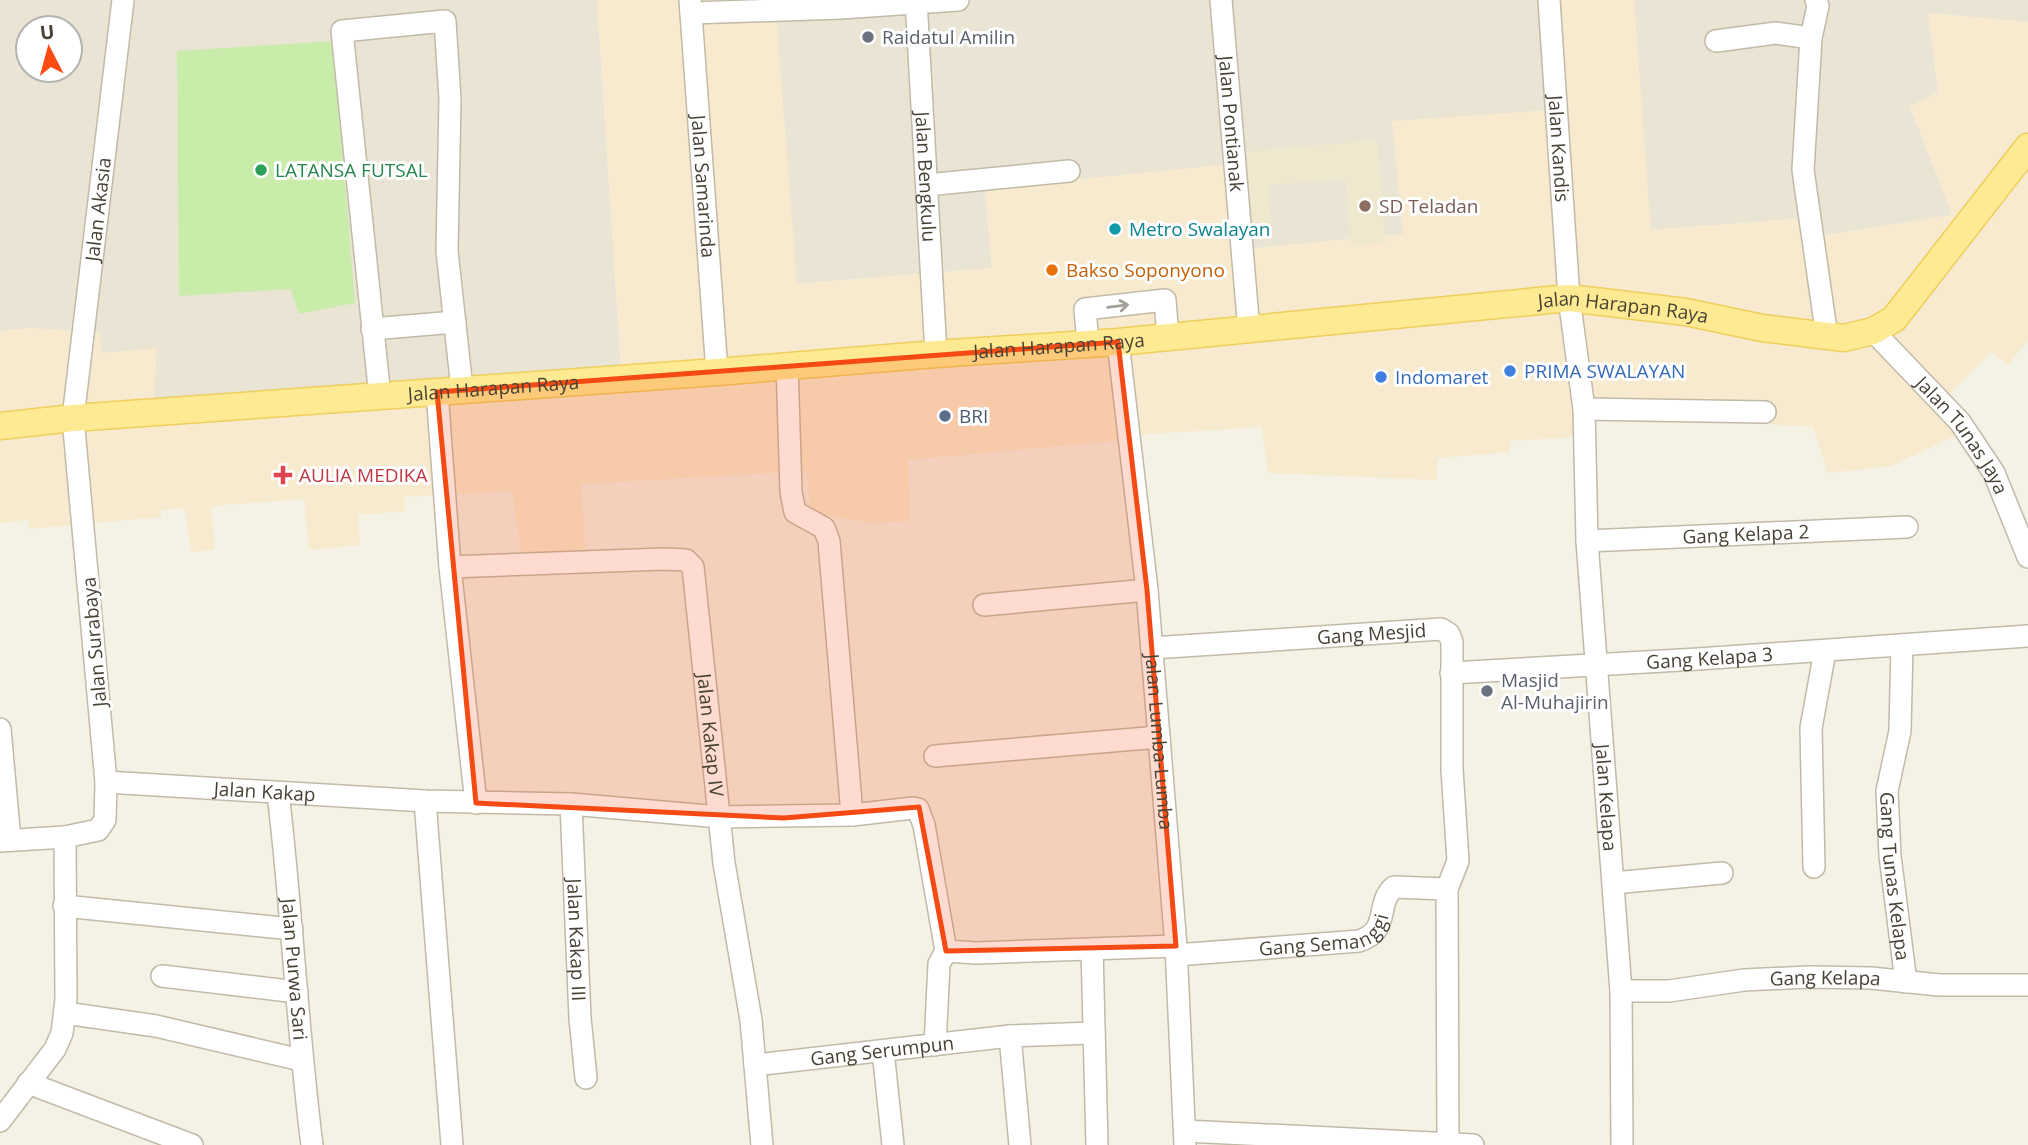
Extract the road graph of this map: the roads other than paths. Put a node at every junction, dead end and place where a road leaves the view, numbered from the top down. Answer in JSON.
{"nodes":[{"id":1,"x":123,"y":0,"type":"edge"},
{"id":2,"x":958,"y":0,"type":"edge"},
{"id":3,"x":1221,"y":0,"type":"edge"},
{"id":4,"x":1549,"y":0,"type":"edge"},
{"id":5,"x":1816,"y":0,"type":"edge"},
{"id":6,"x":917,"y":2,"type":"edge"},
{"id":7,"x":841,"y":4,"type":"edge"},
{"id":8,"x":690,"y":6,"type":"edge"},
{"id":9,"x":1811,"y":38,"type":"junction"},
{"id":10,"x":1716,"y":41,"type":"dead end"},
{"id":11,"x":2024,"y":161,"type":"edge"},
{"id":12,"x":1069,"y":171,"type":"dead end"},
{"id":13,"x":927,"y":185,"type":"junction"},
{"id":14,"x":1569,"y":298,"type":"junction"},
{"id":15,"x":455,"y":322,"type":"junction"},
{"id":16,"x":372,"y":329,"type":"junction"},
{"id":17,"x":1249,"y":331,"type":"junction"},
{"id":18,"x":1873,"y":331,"type":"junction"},
{"id":19,"x":1827,"y":337,"type":"junction"},
{"id":20,"x":1168,"y":338,"type":"junction"},
{"id":21,"x":1118,"y":342,"type":"junction"},
{"id":22,"x":1088,"y":344,"type":"junction"},
{"id":23,"x":936,"y":354,"type":"junction"},
{"id":24,"x":787,"y":364,"type":"junction"},
{"id":25,"x":717,"y":372,"type":"junction"},
{"id":26,"x":449,"y":390,"type":"junction"},
{"id":27,"x":380,"y":397,"type":"junction"},
{"id":28,"x":1584,"y":409,"type":"junction"},
{"id":29,"x":1765,"y":412,"type":"dead end"},
{"id":30,"x":73,"y":418,"type":"junction"},
{"id":31,"x":0,"y":426,"type":"edge"},
{"id":32,"x":1907,"y":527,"type":"dead end"},
{"id":33,"x":1587,"y":541,"type":"junction"},
{"id":34,"x":2028,"y":557,"type":"edge"},
{"id":35,"x":450,"y":567,"type":"junction"},
{"id":36,"x":1147,"y":590,"type":"junction"},
{"id":37,"x":984,"y":605,"type":"dead end"},
{"id":38,"x":2028,"y":636,"type":"edge"},
{"id":39,"x":1902,"y":645,"type":"junction"},
{"id":40,"x":1152,"y":649,"type":"junction"},
{"id":41,"x":1825,"y":651,"type":"junction"},
{"id":42,"x":1596,"y":665,"type":"junction"},
{"id":43,"x":1451,"y":673,"type":"junction"},
{"id":44,"x":0,"y":729,"type":"edge"},
{"id":45,"x":1159,"y":737,"type":"junction"},
{"id":46,"x":935,"y":756,"type":"dead end"},
{"id":47,"x":106,"y":782,"type":"junction"},
{"id":48,"x":278,"y":793,"type":"junction"},
{"id":49,"x":425,"y":801,"type":"junction"},
{"id":50,"x":476,"y":803,"type":"junction"},
{"id":51,"x":571,"y":804,"type":"junction"},
{"id":52,"x":852,"y":815,"type":"junction"},
{"id":53,"x":720,"y":817,"type":"junction"},
{"id":54,"x":65,"y":838,"type":"junction"},
{"id":55,"x":5,"y":840,"type":"edge"},
{"id":56,"x":1814,"y":867,"type":"dead end"},
{"id":57,"x":1722,"y":873,"type":"dead end"},
{"id":58,"x":1613,"y":883,"type":"junction"},
{"id":59,"x":1447,"y":889,"type":"junction"},
{"id":60,"x":64,"y":906,"type":"junction"},
{"id":61,"x":292,"y":929,"type":"junction"},
{"id":62,"x":1092,"y":949,"type":"junction"},
{"id":63,"x":946,"y":951,"type":"junction"},
{"id":64,"x":1176,"y":951,"type":"junction"},
{"id":65,"x":162,"y":976,"type":"dead end"},
{"id":66,"x":1906,"y":982,"type":"junction"},
{"id":67,"x":2028,"y":985,"type":"edge"},
{"id":68,"x":1621,"y":991,"type":"junction"},
{"id":69,"x":297,"y":992,"type":"junction"},
{"id":70,"x":65,"y":1013,"type":"junction"},
{"id":71,"x":1094,"y":1033,"type":"junction"},
{"id":72,"x":1010,"y":1036,"type":"junction"},
{"id":73,"x":935,"y":1045,"type":"junction"},
{"id":74,"x":883,"y":1051,"type":"junction"},
{"id":75,"x":301,"y":1060,"type":"junction"},
{"id":76,"x":755,"y":1065,"type":"junction"},
{"id":77,"x":586,"y":1078,"type":"dead end"},
{"id":78,"x":28,"y":1083,"type":"junction"},
{"id":79,"x":0,"y":1121,"type":"edge"},
{"id":80,"x":1185,"y":1138,"type":"edge"},
{"id":81,"x":1448,"y":1143,"type":"junction"},
{"id":82,"x":192,"y":1145,"type":"edge"},
{"id":83,"x":312,"y":1145,"type":"edge"},
{"id":84,"x":453,"y":1145,"type":"edge"},
{"id":85,"x":762,"y":1145,"type":"edge"},
{"id":86,"x":893,"y":1145,"type":"edge"},
{"id":87,"x":1020,"y":1145,"type":"edge"},
{"id":88,"x":1097,"y":1145,"type":"edge"},
{"id":89,"x":1474,"y":1145,"type":"edge"},
{"id":90,"x":1622,"y":1145,"type":"edge"}],
"edges":[{"from":1,"to":30,"type":"street","name":"Jalan Akasia"},
{"from":2,"to":6,"type":"street"},
{"from":3,"to":17,"type":"street","name":"Jalan Pontianak"},
{"from":4,"to":14,"type":"street","name":"Jalan Kandis"},
{"from":5,"to":9,"type":"street"},
{"from":6,"to":7,"type":"street"},
{"from":6,"to":13,"type":"street","name":"Jalan Bengkulu"},
{"from":7,"to":8,"type":"street"},
{"from":8,"to":25,"type":"street","name":"Jalan Samarinda"},
{"from":9,"to":10,"type":"street"},
{"from":9,"to":19,"type":"street"},
{"from":11,"to":18,"type":"main road","name":"Jalan Harapan Raya"},
{"from":12,"to":13,"type":"street"},
{"from":13,"to":23,"type":"street","name":"Jalan Bengkulu"},
{"from":14,"to":17,"type":"main road","name":"Jalan Harapan Raya"},
{"from":14,"to":19,"type":"main road","name":"Jalan Harapan Raya"},
{"from":14,"to":28,"type":"street","name":"Jalan Kelapa"},
{"from":15,"to":16,"type":"street"},
{"from":15,"to":16,"type":"street"},
{"from":15,"to":26,"type":"street"},
{"from":16,"to":27,"type":"street"},
{"from":17,"to":20,"type":"main road","name":"Jalan Harapan Raya"},
{"from":18,"to":19,"type":"main road","name":"Jalan Harapan Raya"},
{"from":18,"to":34,"type":"street","name":"Jalan Tunas Jaya"},
{"from":20,"to":21,"type":"main road","name":"Jalan Harapan Raya"},
{"from":22,"to":20,"type":"street","one_way":true},
{"from":21,"to":22,"type":"main road","name":"Jalan Harapan Raya"},
{"from":21,"to":36,"type":"street","name":"Jalan Lumba-Lumba"},
{"from":22,"to":23,"type":"main road","name":"Jalan Harapan Raya"},
{"from":23,"to":24,"type":"main road","name":"Jalan Harapan Raya"},
{"from":24,"to":25,"type":"main road","name":"Jalan Harapan Raya"},
{"from":24,"to":52,"type":"street"},
{"from":25,"to":26,"type":"main road","name":"Jalan Harapan Raya"},
{"from":26,"to":27,"type":"main road","name":"Jalan Harapan Raya"},
{"from":26,"to":35,"type":"street"},
{"from":27,"to":30,"type":"main road","name":"Jalan Harapan Raya"},
{"from":28,"to":29,"type":"street"},
{"from":28,"to":33,"type":"street","name":"Jalan Kelapa"},
{"from":30,"to":31,"type":"main road","name":"Jalan Harapan Raya"},
{"from":30,"to":47,"type":"street","name":"Jalan Surabaya"},
{"from":32,"to":33,"type":"street","name":"Gang Kelapa 2"},
{"from":33,"to":42,"type":"street","name":"Jalan Kelapa"},
{"from":35,"to":50,"type":"street"},
{"from":35,"to":53,"type":"street","name":"Jalan Kakap IV"},
{"from":36,"to":37,"type":"street"},
{"from":36,"to":40,"type":"street","name":"Jalan Lumba-Lumba"},
{"from":38,"to":39,"type":"street","name":"Gang Kelapa 3"},
{"from":39,"to":41,"type":"street","name":"Gang Kelapa 3"},
{"from":39,"to":66,"type":"street","name":"Gang Tunas Kelapa"},
{"from":40,"to":43,"type":"street","name":"Gang Mesjid"},
{"from":40,"to":45,"type":"street","name":"Jalan Lumba-Lumba"},
{"from":41,"to":42,"type":"street","name":"Gang Kelapa 3"},
{"from":41,"to":56,"type":"street"},
{"from":42,"to":43,"type":"street"},
{"from":42,"to":58,"type":"street","name":"Jalan Kelapa"},
{"from":43,"to":59,"type":"street"},
{"from":44,"to":55,"type":"street"},
{"from":45,"to":46,"type":"street"},
{"from":45,"to":64,"type":"street","name":"Jalan Lumba-Lumba"},
{"from":47,"to":48,"type":"street","name":"Jalan Kakap"},
{"from":47,"to":54,"type":"street","name":"Jalan Surabaya"},
{"from":48,"to":49,"type":"street","name":"Jalan Kakap"},
{"from":48,"to":61,"type":"street","name":"Jalan Purwa Sari"},
{"from":49,"to":50,"type":"street","name":"Jalan Kakap"},
{"from":49,"to":84,"type":"street"},
{"from":50,"to":51,"type":"street","name":"Jalan Kakap"},
{"from":51,"to":53,"type":"street","name":"Jalan Kakap"},
{"from":51,"to":77,"type":"street","name":"Jalan Kakap III"},
{"from":52,"to":53,"type":"street","name":"Jalan Kakap"},
{"from":52,"to":63,"type":"street"},
{"from":53,"to":76,"type":"street","name":"Jalan Kakap IV"},
{"from":54,"to":55,"type":"street","name":"Jalan Surabaya"},
{"from":54,"to":60,"type":"street"},
{"from":57,"to":58,"type":"street"},
{"from":58,"to":68,"type":"street","name":"Jalan Kelapa"},
{"from":59,"to":64,"type":"street","name":"Gang Semanggi"},
{"from":59,"to":81,"type":"street"},
{"from":60,"to":61,"type":"street"},
{"from":60,"to":70,"type":"street"},
{"from":61,"to":69,"type":"street","name":"Jalan Purwa Sari"},
{"from":62,"to":63,"type":"street"},
{"from":62,"to":64,"type":"street"},
{"from":62,"to":71,"type":"street"},
{"from":63,"to":73,"type":"street"},
{"from":64,"to":80,"type":"street","name":"Jalan Lumba-Lumba"},
{"from":65,"to":69,"type":"street"},
{"from":66,"to":67,"type":"street","name":"Gang Kelapa"},
{"from":66,"to":68,"type":"street","name":"Gang Kelapa"},
{"from":68,"to":90,"type":"street","name":"Jalan Kelapa"},
{"from":69,"to":75,"type":"street","name":"Jalan Purwa Sari"},
{"from":70,"to":75,"type":"street"},
{"from":70,"to":78,"type":"street"},
{"from":71,"to":72,"type":"street","name":"Gang Serumpun"},
{"from":71,"to":88,"type":"street"},
{"from":72,"to":73,"type":"street","name":"Gang Serumpun"},
{"from":72,"to":87,"type":"street"},
{"from":73,"to":74,"type":"street","name":"Gang Serumpun"},
{"from":74,"to":76,"type":"street","name":"Gang Serumpun"},
{"from":74,"to":86,"type":"street"},
{"from":75,"to":83,"type":"street","name":"Jalan Purwa Sari"},
{"from":76,"to":85,"type":"street","name":"Jalan Kakap IV"},
{"from":78,"to":79,"type":"street"},
{"from":78,"to":82,"type":"street"},
{"from":80,"to":81,"type":"street"},
{"from":81,"to":89,"type":"street"}]}
